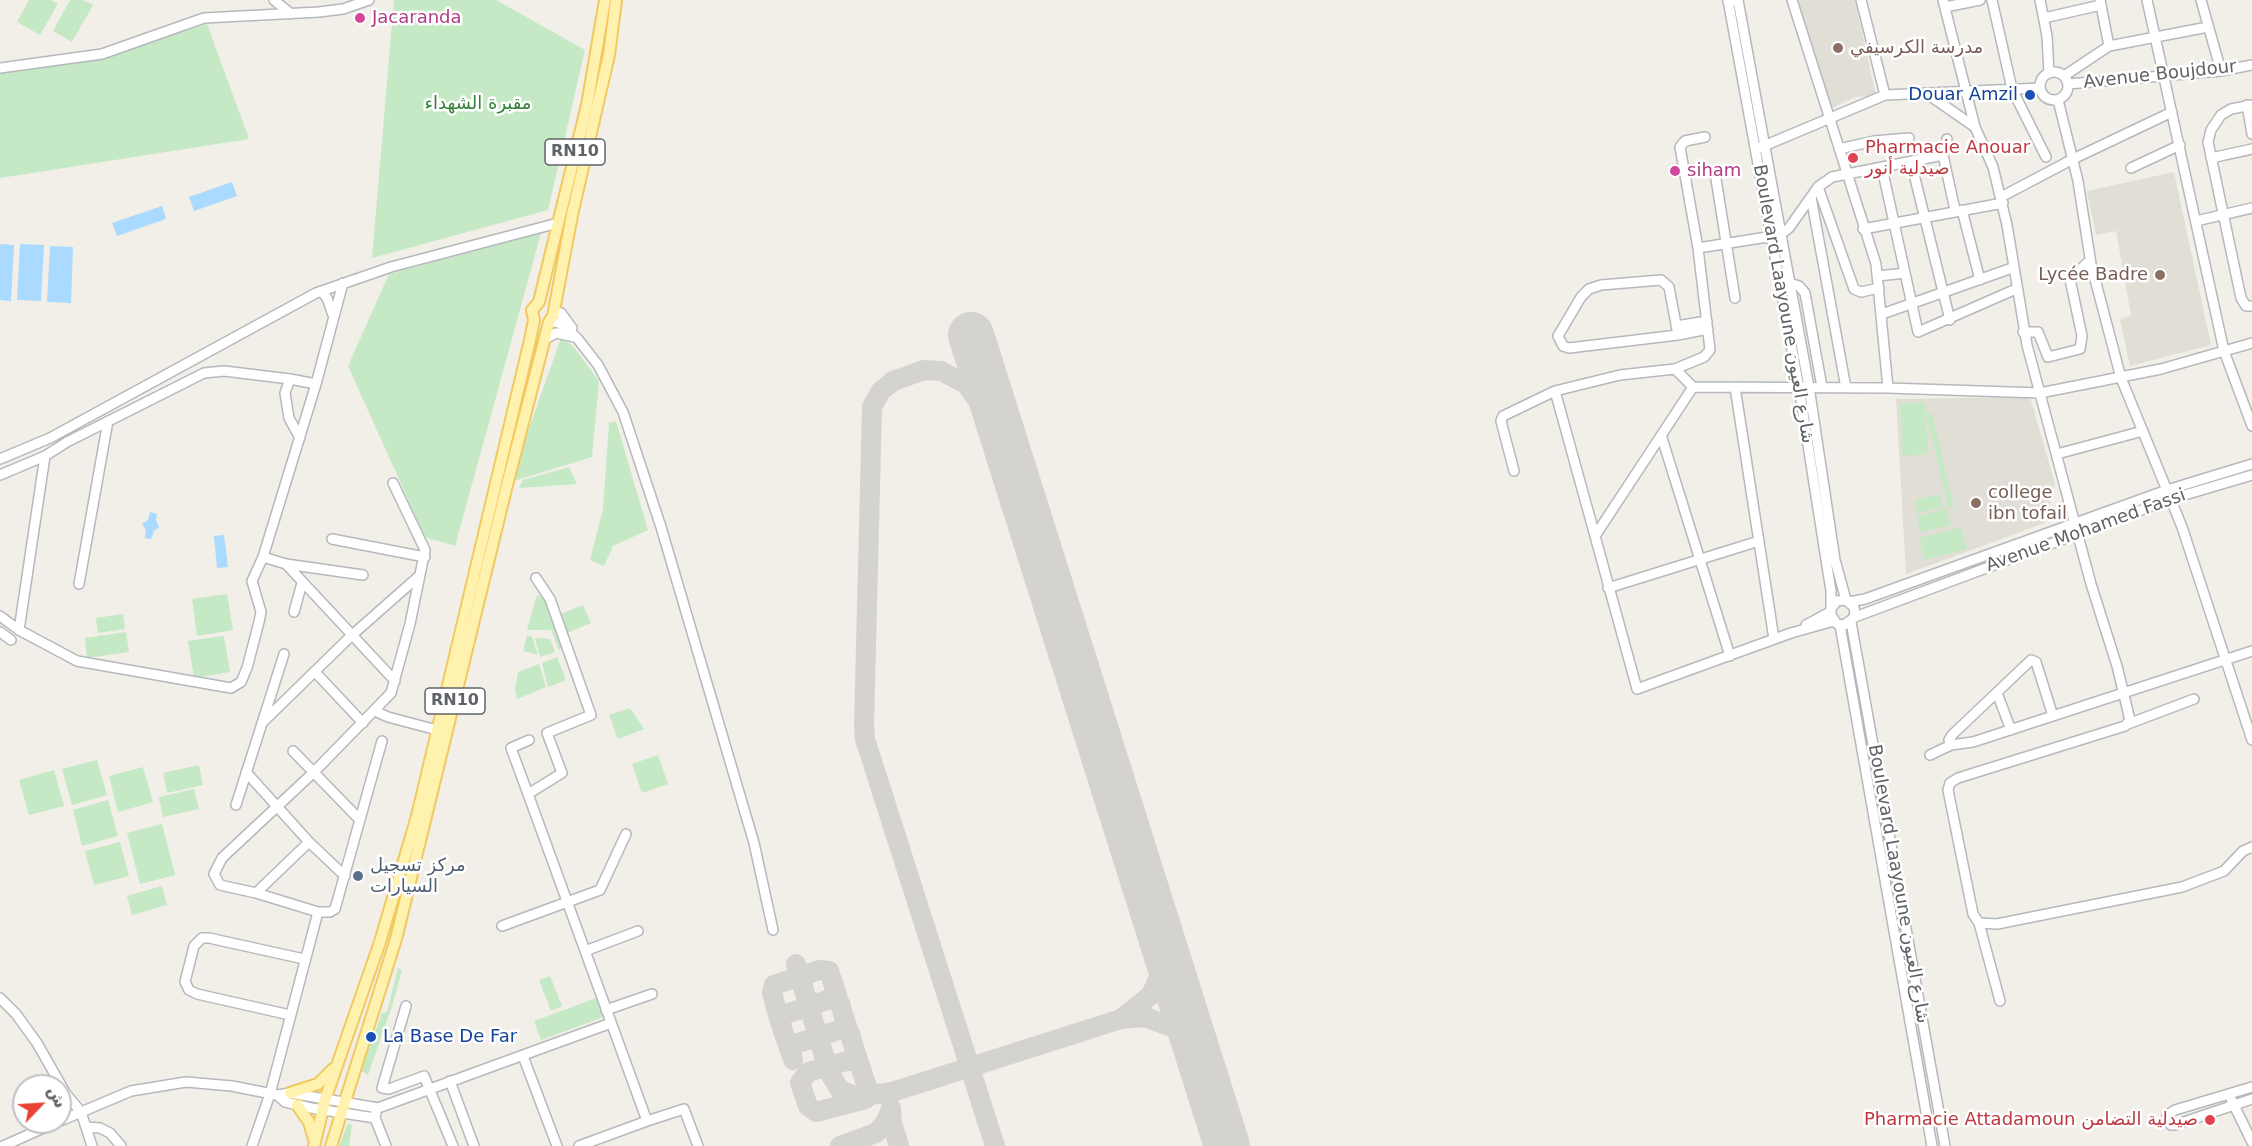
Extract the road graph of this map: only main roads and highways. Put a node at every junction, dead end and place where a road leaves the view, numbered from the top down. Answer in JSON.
{"nodes":[{"id":1,"x":605,"y":0,"type":"edge"},
{"id":2,"x":616,"y":0,"type":"edge"},
{"id":3,"x":538,"y":302,"type":"junction"},
{"id":4,"x":551,"y":316,"type":"junction"},
{"id":5,"x":534,"y":320,"type":"junction"},
{"id":6,"x":337,"y":1064,"type":"junction"},
{"id":7,"x":290,"y":1093,"type":"road end"},
{"id":8,"x":297,"y":1105,"type":"road end"},
{"id":9,"x":315,"y":1144,"type":"edge"},
{"id":10,"x":331,"y":1146,"type":"edge"}],
"edges":[{"from":1,"to":3,"type":"main road","number":"RN10"},
{"from":2,"to":4,"type":"main road","number":"RN10"},
{"from":3,"to":4,"type":"main road"},
{"from":3,"to":5,"type":"main road","number":"RN10"},
{"from":4,"to":5,"type":"main road"},
{"from":4,"to":10,"type":"main road","number":"RN10"},
{"from":5,"to":6,"type":"main road","number":"RN10"},
{"from":6,"to":7,"type":"main road"},
{"from":6,"to":9,"type":"main road","number":"RN10"},
{"from":8,"to":9,"type":"main road"}]}
